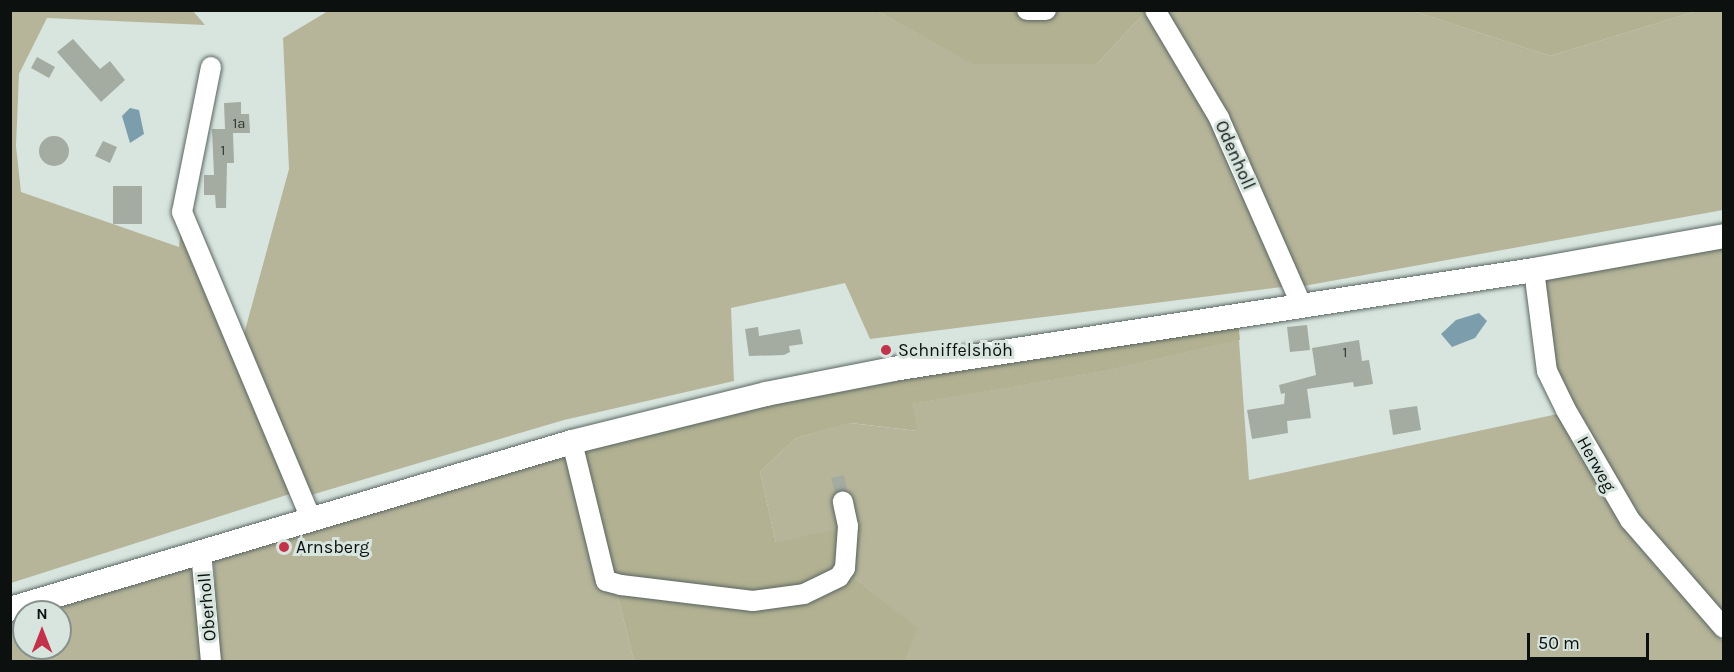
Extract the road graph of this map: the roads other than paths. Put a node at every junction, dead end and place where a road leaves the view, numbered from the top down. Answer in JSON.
{"nodes":[{"id":1,"x":1027,"y":10,"type":"edge"},
{"id":2,"x":1046,"y":10,"type":"edge"},
{"id":3,"x":1155,"y":10,"type":"edge"},
{"id":4,"x":211,"y":67,"type":"dead end"},
{"id":5,"x":1724,"y":236,"type":"edge"},
{"id":6,"x":1534,"y":270,"type":"junction"},
{"id":7,"x":1302,"y":306,"type":"junction"},
{"id":8,"x":572,"y":442,"type":"junction"},
{"id":9,"x":843,"y":502,"type":"dead end"},
{"id":10,"x":311,"y":519,"type":"junction"},
{"id":11,"x":201,"y":552,"type":"junction"},
{"id":12,"x":10,"y":609,"type":"edge"},
{"id":13,"x":1724,"y":628,"type":"edge"},
{"id":14,"x":211,"y":662,"type":"edge"}],
"edges":[{"from":1,"to":2,"type":"street"},
{"from":3,"to":7,"type":"street","name":"Odenholl"},
{"from":4,"to":10,"type":"street"},
{"from":5,"to":6,"type":"main road"},
{"from":6,"to":7,"type":"main road"},
{"from":6,"to":13,"type":"street","name":"Herweg"},
{"from":7,"to":8,"type":"main road"},
{"from":8,"to":9,"type":"street"},
{"from":8,"to":10,"type":"main road"},
{"from":10,"to":11,"type":"main road"},
{"from":11,"to":12,"type":"main road"},
{"from":11,"to":14,"type":"street","name":"Oberholl"}]}
